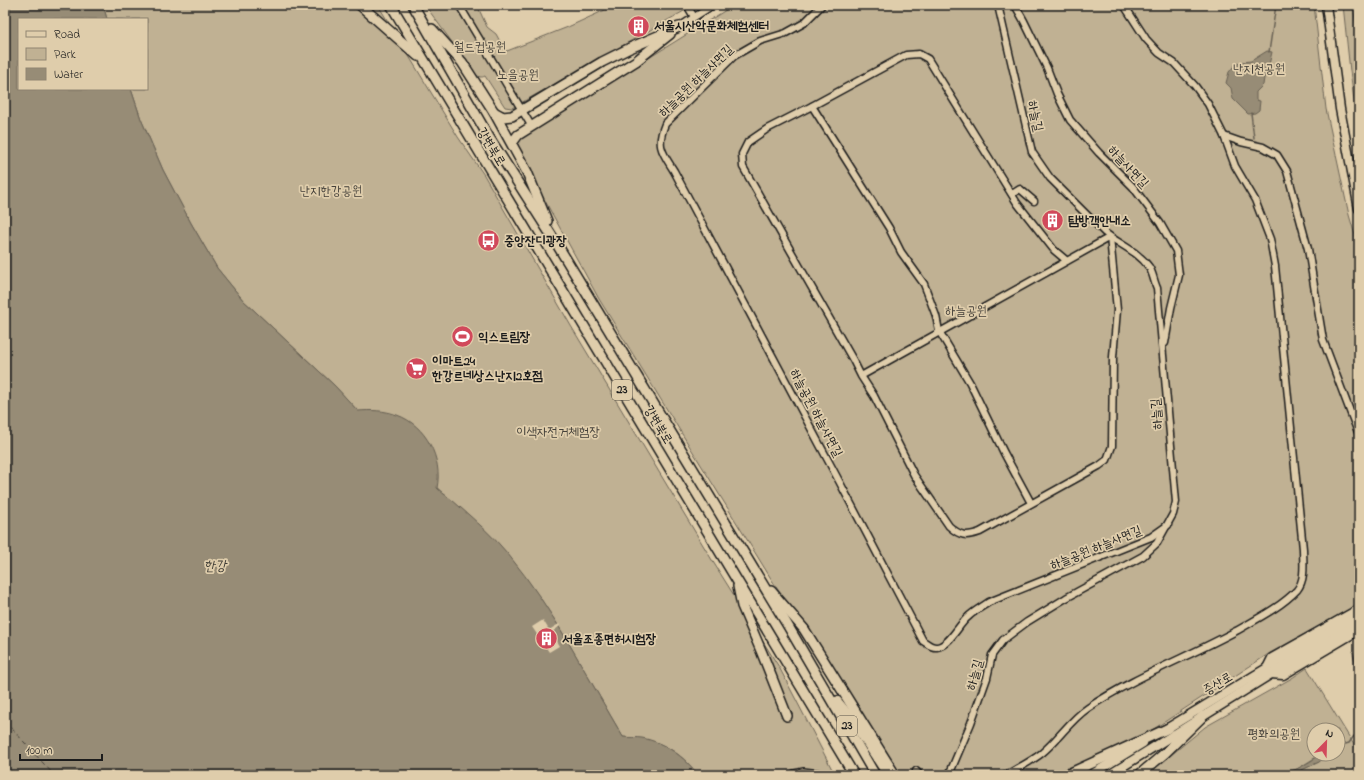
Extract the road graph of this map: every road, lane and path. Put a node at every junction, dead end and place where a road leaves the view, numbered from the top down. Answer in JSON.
{"nodes":[{"id":1,"x":360,"y":5,"type":"edge"},
{"id":2,"x":391,"y":5,"type":"edge"},
{"id":3,"x":413,"y":5,"type":"edge"},
{"id":4,"x":459,"y":5,"type":"edge"},
{"id":5,"x":687,"y":5,"type":"edge"},
{"id":6,"x":713,"y":5,"type":"edge"},
{"id":7,"x":822,"y":5,"type":"edge"},
{"id":8,"x":998,"y":5,"type":"edge"},
{"id":9,"x":1015,"y":5,"type":"edge"},
{"id":10,"x":1124,"y":5,"type":"edge"},
{"id":11,"x":1326,"y":5,"type":"edge"},
{"id":12,"x":419,"y":15,"type":"junction"},
{"id":13,"x":694,"y":17,"type":"junction"},
{"id":14,"x":679,"y":28,"type":"junction"},
{"id":15,"x":630,"y":48,"type":"junction"},
{"id":16,"x":638,"y":60,"type":"junction"},
{"id":17,"x":427,"y":64,"type":"junction"},
{"id":18,"x":812,"y":106,"type":"junction"},
{"id":19,"x":522,"y":110,"type":"junction"},
{"id":20,"x":494,"y":112,"type":"junction"},
{"id":21,"x":532,"y":127,"type":"junction"},
{"id":22,"x":1224,"y":136,"type":"junction"},
{"id":23,"x":512,"y":143,"type":"junction"},
{"id":24,"x":1012,"y":194,"type":"junction"},
{"id":25,"x":1034,"y":201,"type":"dead end"},
{"id":26,"x":1359,"y":209,"type":"edge"},
{"id":27,"x":1110,"y":237,"type":"junction"},
{"id":28,"x":554,"y":241,"type":"junction"},
{"id":29,"x":1067,"y":261,"type":"junction"},
{"id":30,"x":939,"y":331,"type":"junction"},
{"id":31,"x":1163,"y":356,"type":"junction"},
{"id":32,"x":861,"y":376,"type":"junction"},
{"id":33,"x":1359,"y":435,"type":"edge"},
{"id":34,"x":1031,"y":503,"type":"junction"},
{"id":35,"x":1168,"y":525,"type":"junction"},
{"id":36,"x":753,"y":570,"type":"junction"},
{"id":37,"x":737,"y":580,"type":"junction"},
{"id":38,"x":1359,"y":609,"type":"edge"},
{"id":39,"x":1359,"y":615,"type":"edge"},
{"id":40,"x":1359,"y":623,"type":"edge"},
{"id":41,"x":1359,"y":630,"type":"edge"},
{"id":42,"x":1269,"y":671,"type":"junction"},
{"id":43,"x":818,"y":678,"type":"junction"},
{"id":44,"x":787,"y":716,"type":"dead end"},
{"id":45,"x":1203,"y":716,"type":"junction"},
{"id":46,"x":1169,"y":728,"type":"junction"},
{"id":47,"x":794,"y":775,"type":"edge"},
{"id":48,"x":820,"y":775,"type":"edge"},
{"id":49,"x":854,"y":775,"type":"edge"},
{"id":50,"x":875,"y":775,"type":"edge"},
{"id":51,"x":888,"y":775,"type":"edge"},
{"id":52,"x":895,"y":775,"type":"edge"},
{"id":53,"x":949,"y":775,"type":"edge"},
{"id":54,"x":1006,"y":775,"type":"edge"},
{"id":55,"x":1066,"y":775,"type":"edge"},
{"id":56,"x":1090,"y":775,"type":"edge"},
{"id":57,"x":1109,"y":775,"type":"edge"},
{"id":58,"x":1139,"y":775,"type":"edge"}],
"edges":[{"from":1,"to":17,"type":"highway"},
{"from":2,"to":17,"type":"highway","name":"강변북로","number":"23"},
{"from":3,"to":12,"type":"highway","name":"강변북로","number":"23"},
{"from":4,"to":19,"type":"street"},
{"from":5,"to":13,"type":"street"},
{"from":6,"to":13,"type":"street"},
{"from":7,"to":35,"type":"street","name":"하늘공원 하늘사면길"},
{"from":8,"to":27,"type":"street","name":"하늘길"},
{"from":9,"to":31,"type":"street","name":"하늘사면길"},
{"from":10,"to":22,"type":"street"},
{"from":11,"to":26,"type":"main road"},
{"from":12,"to":20,"type":"highway"},
{"from":12,"to":28,"type":"highway","name":"강변북로","number":"23"},
{"from":13,"to":14,"type":"street"},
{"from":14,"to":15,"type":"highway"},
{"from":14,"to":16,"type":"highway"},
{"from":15,"to":16,"type":"highway"},
{"from":15,"to":19,"type":"highway"},
{"from":16,"to":21,"type":"highway"},
{"from":17,"to":37,"type":"highway","name":"강변북로","number":"23"},
{"from":18,"to":24,"type":"street"},
{"from":18,"to":30,"type":"street"},
{"from":18,"to":32,"type":"street"},
{"from":19,"to":20,"type":"highway"},
{"from":19,"to":21,"type":"street"},
{"from":20,"to":23,"type":"highway"},
{"from":21,"to":23,"type":"highway"},
{"from":22,"to":33,"type":"street"},
{"from":22,"to":54,"type":"street"},
{"from":23,"to":28,"type":"highway"},
{"from":24,"to":25,"type":"street"},
{"from":24,"to":29,"type":"street"},
{"from":27,"to":29,"type":"street"},
{"from":27,"to":31,"type":"street","name":"하늘길"},
{"from":27,"to":34,"type":"street"},
{"from":28,"to":36,"type":"highway","name":"강변북로","number":"23"},
{"from":29,"to":30,"type":"street"},
{"from":30,"to":32,"type":"street"},
{"from":30,"to":34,"type":"street"},
{"from":31,"to":35,"type":"street","name":"하늘길"},
{"from":32,"to":34,"type":"street"},
{"from":35,"to":53,"type":"street","name":"하늘길"},
{"from":36,"to":43,"type":"highway","name":"강변북로","number":"23"},
{"from":36,"to":52,"type":"highway"},
{"from":37,"to":44,"type":"highway"},
{"from":37,"to":49,"type":"highway","name":"강변북로","number":"23"},
{"from":38,"to":42,"type":"main road"},
{"from":39,"to":42,"type":"main road","name":"증산로"},
{"from":40,"to":42,"type":"main road","name":"증산로"},
{"from":41,"to":42,"type":"main road"},
{"from":42,"to":45,"type":"main road","name":"증산로"},
{"from":42,"to":46,"type":"main road","name":"증산로"},
{"from":43,"to":50,"type":"highway","name":"강변북로","number":"23"},
{"from":43,"to":51,"type":"highway"},
{"from":45,"to":57,"type":"main road","name":"증산로"},
{"from":45,"to":58,"type":"highway"},
{"from":46,"to":55,"type":"highway"},
{"from":46,"to":56,"type":"main road","name":"증산로"},
{"from":47,"to":48,"type":"highway"}]}
